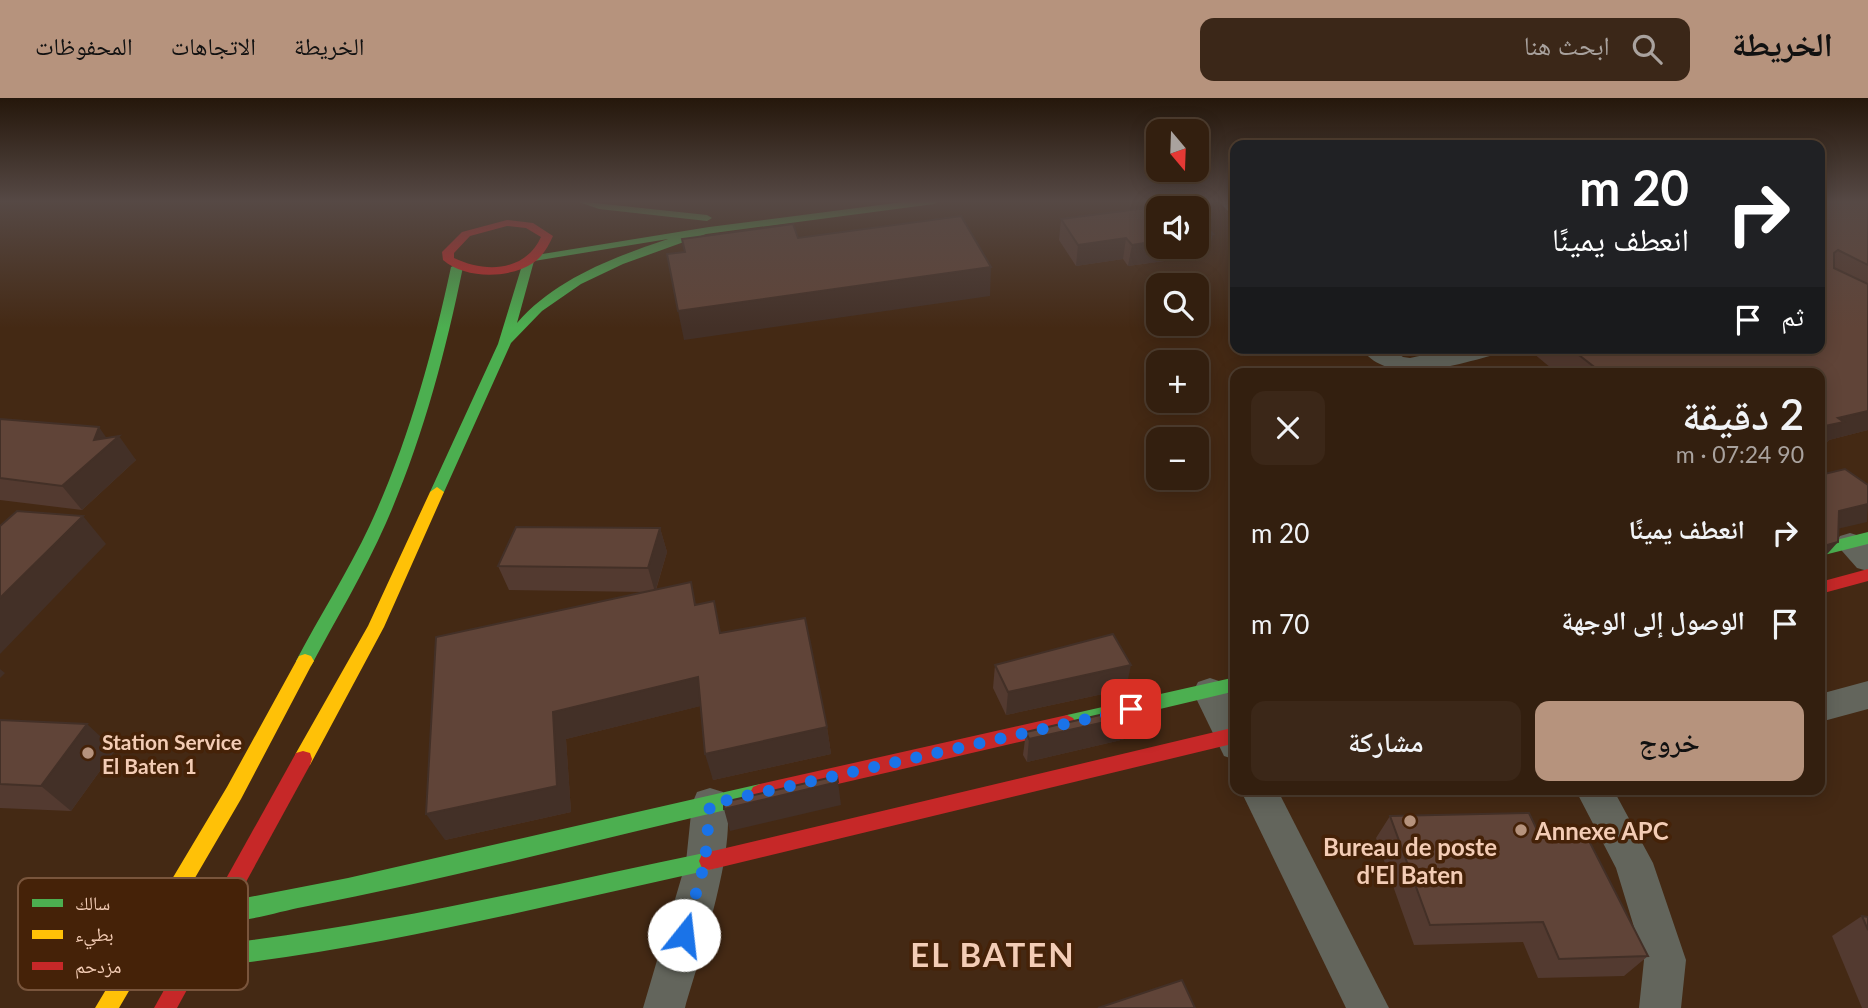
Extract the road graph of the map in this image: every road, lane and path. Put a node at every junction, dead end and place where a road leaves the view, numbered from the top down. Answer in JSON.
{"nodes":[{"id":1,"x":453,"y":243,"type":"edge"},
{"id":2,"x":547,"y":243,"type":"edge"},
{"id":3,"x":612,"y":243,"type":"edge"},
{"id":4,"x":661,"y":243,"type":"edge"},
{"id":5,"x":531,"y":260,"type":"junction"},
{"id":6,"x":457,"y":267,"type":"junction"},
{"id":7,"x":505,"y":344,"type":"junction"},
{"id":8,"x":1382,"y":354,"type":"edge"},
{"id":9,"x":1464,"y":354,"type":"edge"},
{"id":10,"x":1862,"y":547,"type":"edge"},
{"id":11,"x":1825,"y":550,"type":"edge"},
{"id":12,"x":1868,"y":575,"type":"edge"},
{"id":13,"x":1825,"y":587,"type":"edge"},
{"id":14,"x":1223,"y":688,"type":"edge"},
{"id":15,"x":1868,"y":695,"type":"edge"},
{"id":16,"x":1825,"y":707,"type":"edge"},
{"id":17,"x":1230,"y":720,"type":"edge"},
{"id":18,"x":1230,"y":740,"type":"edge"},
{"id":19,"x":1261,"y":795,"type":"edge"},
{"id":20,"x":1596,"y":795,"type":"edge"},
{"id":21,"x":710,"y":804,"type":"junction"},
{"id":22,"x":705,"y":862,"type":"junction"},
{"id":23,"x":183,"y":878,"type":"edge"},
{"id":24,"x":238,"y":878,"type":"edge"},
{"id":25,"x":248,"y":907,"type":"edge"},
{"id":26,"x":248,"y":952,"type":"edge"},
{"id":27,"x":117,"y":990,"type":"edge"},
{"id":28,"x":176,"y":990,"type":"edge"},
{"id":29,"x":106,"y":1008,"type":"edge"},
{"id":30,"x":165,"y":1008,"type":"edge"},
{"id":31,"x":664,"y":1008,"type":"edge"},
{"id":32,"x":1368,"y":1008,"type":"edge"},
{"id":33,"x":1660,"y":1008,"type":"edge"}],
"edges":[{"from":1,"to":6,"type":"main road"},
{"from":2,"to":5,"type":"main road"},
{"from":3,"to":5,"type":"main road"},
{"from":4,"to":7,"type":"main road"},
{"from":5,"to":6,"type":"main road"},
{"from":5,"to":7,"type":"main road"},
{"from":6,"to":23,"type":"main road"},
{"from":7,"to":24,"type":"main road"},
{"from":8,"to":9,"type":"street"},
{"from":10,"to":11,"type":"main road"},
{"from":12,"to":13,"type":"main road"},
{"from":14,"to":17,"type":"street"},
{"from":14,"to":21,"type":"main road"},
{"from":15,"to":16,"type":"street"},
{"from":18,"to":22,"type":"main road"},
{"from":19,"to":32,"type":"street"},
{"from":20,"to":33,"type":"street"},
{"from":21,"to":22,"type":"street"},
{"from":21,"to":25,"type":"main road"},
{"from":22,"to":26,"type":"main road"},
{"from":22,"to":31,"type":"street"},
{"from":27,"to":29,"type":"main road"},
{"from":28,"to":30,"type":"main road"}]}
